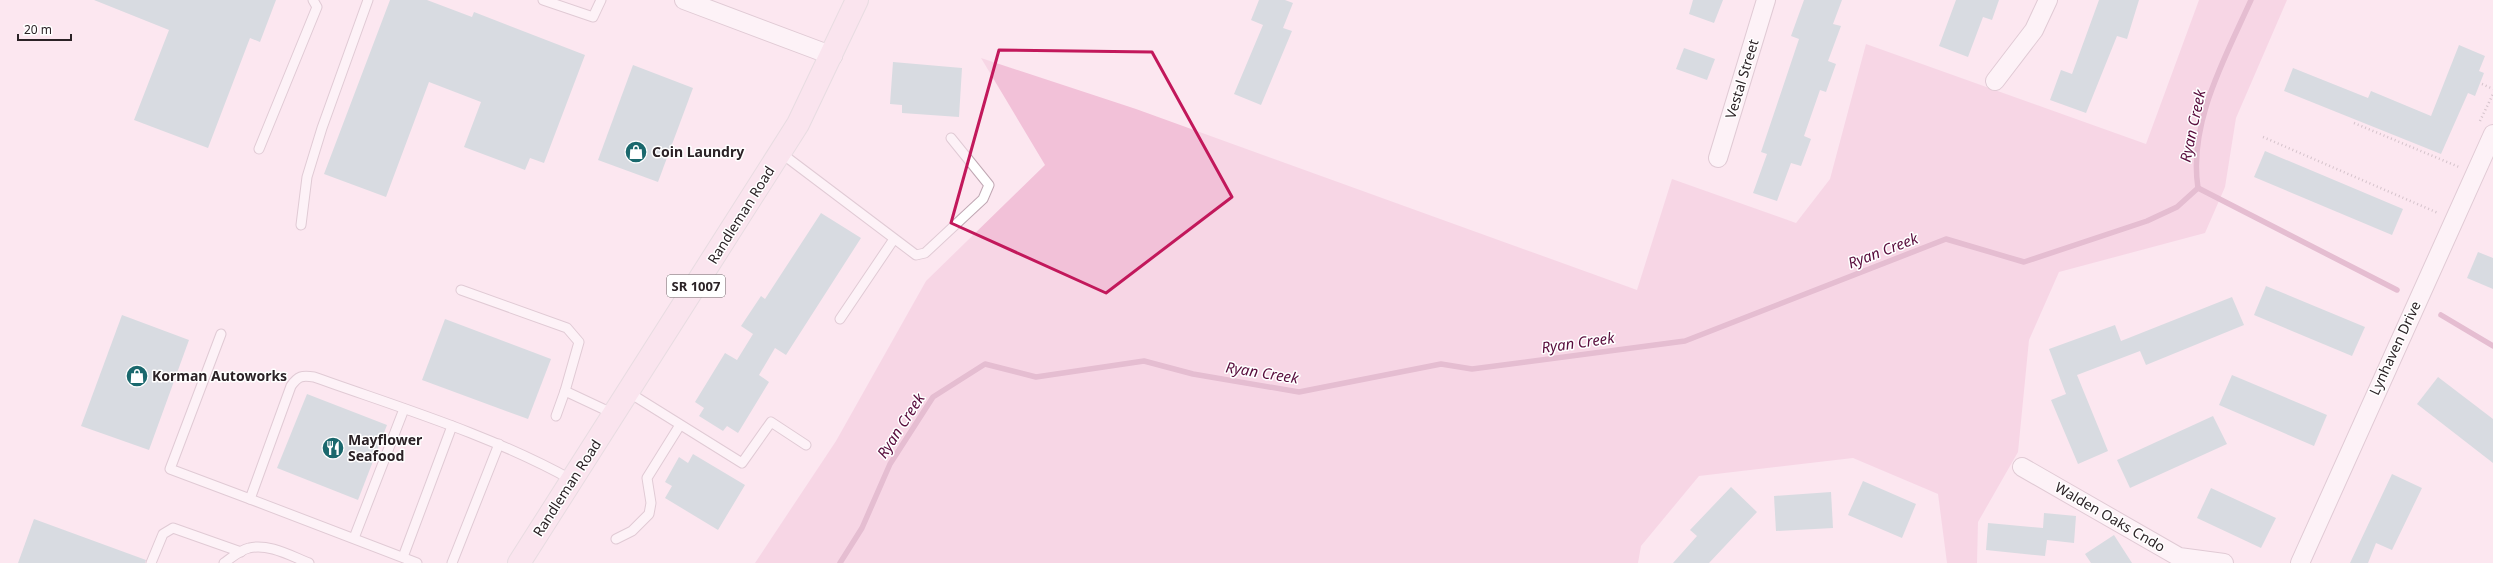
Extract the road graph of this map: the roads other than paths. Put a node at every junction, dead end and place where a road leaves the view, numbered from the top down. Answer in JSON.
{"nodes":[{"id":1,"x":313,"y":0,"type":"edge"},
{"id":2,"x":368,"y":0,"type":"edge"},
{"id":3,"x":543,"y":0,"type":"edge"},
{"id":4,"x":601,"y":0,"type":"edge"},
{"id":5,"x":684,"y":0,"type":"edge"},
{"id":6,"x":858,"y":0,"type":"edge"},
{"id":7,"x":1766,"y":0,"type":"edge"},
{"id":8,"x":2048,"y":0,"type":"edge"},
{"id":9,"x":833,"y":56,"type":"junction"},
{"id":10,"x":1995,"y":81,"type":"dead end"},
{"id":11,"x":2485,"y":131,"type":"edge"},
{"id":12,"x":950,"y":138,"type":"dead end"},
{"id":13,"x":259,"y":149,"type":"dead end"},
{"id":14,"x":780,"y":152,"type":"junction"},
{"id":15,"x":1718,"y":158,"type":"dead end"},
{"id":16,"x":301,"y":225,"type":"dead end"},
{"id":17,"x":894,"y":239,"type":"junction"},
{"id":18,"x":461,"y":290,"type":"dead end"},
{"id":19,"x":840,"y":319,"type":"dead end"},
{"id":20,"x":221,"y":334,"type":"dead end"},
{"id":21,"x":565,"y":391,"type":"junction"},
{"id":22,"x":628,"y":392,"type":"junction"},
{"id":23,"x":404,"y":409,"type":"junction"},
{"id":24,"x":614,"y":414,"type":"junction"},
{"id":25,"x":556,"y":416,"type":"dead end"},
{"id":26,"x":680,"y":425,"type":"junction"},
{"id":27,"x":452,"y":426,"type":"junction"},
{"id":28,"x":499,"y":444,"type":"junction"},
{"id":29,"x":806,"y":445,"type":"dead end"},
{"id":30,"x":2022,"y":466,"type":"dead end"},
{"id":31,"x":572,"y":480,"type":"junction"},
{"id":32,"x":250,"y":499,"type":"junction"},
{"id":33,"x":354,"y":538,"type":"junction"},
{"id":34,"x":616,"y":539,"type":"dead end"},
{"id":35,"x":241,"y":552,"type":"junction"},
{"id":36,"x":403,"y":557,"type":"junction"},
{"id":37,"x":151,"y":563,"type":"edge"},
{"id":38,"x":224,"y":563,"type":"edge"},
{"id":39,"x":310,"y":563,"type":"edge"},
{"id":40,"x":417,"y":563,"type":"edge"},
{"id":41,"x":452,"y":563,"type":"edge"},
{"id":42,"x":519,"y":563,"type":"edge"},
{"id":43,"x":2224,"y":563,"type":"edge"},
{"id":44,"x":2300,"y":563,"type":"edge"}],
"edges":[{"from":1,"to":13,"type":"lane"},
{"from":2,"to":16,"type":"lane"},
{"from":3,"to":4,"type":"lane"},
{"from":5,"to":9,"type":"street"},
{"from":6,"to":9,"type":"main road","name":"Randleman Road","number":"SR 1007"},
{"from":7,"to":15,"type":"street","name":"Vestal Street"},
{"from":8,"to":10,"type":"street"},
{"from":9,"to":14,"type":"main road","name":"Randleman Road","number":"SR 1007"},
{"from":11,"to":44,"type":"street","name":"Lynhaven Drive"},
{"from":12,"to":17,"type":"lane"},
{"from":14,"to":17,"type":"lane"},
{"from":14,"to":22,"type":"main road","name":"Randleman Road","number":"SR 1007"},
{"from":17,"to":19,"type":"lane"},
{"from":18,"to":21,"type":"lane"},
{"from":20,"to":32,"type":"lane"},
{"from":21,"to":24,"type":"lane"},
{"from":21,"to":25,"type":"lane"},
{"from":22,"to":24,"type":"main road","name":"Randleman Road","number":"SR 1007"},
{"from":22,"to":26,"type":"lane"},
{"from":23,"to":27,"type":"lane"},
{"from":23,"to":32,"type":"lane"},
{"from":23,"to":33,"type":"lane"},
{"from":24,"to":31,"type":"main road","name":"Randleman Road","number":"SR 1007"},
{"from":26,"to":29,"type":"lane"},
{"from":26,"to":34,"type":"lane"},
{"from":27,"to":28,"type":"lane"},
{"from":27,"to":36,"type":"lane"},
{"from":28,"to":31,"type":"lane"},
{"from":28,"to":41,"type":"lane"},
{"from":30,"to":43,"type":"street","name":"Walden Oaks Cndo"},
{"from":31,"to":42,"type":"main road","name":"Randleman Road","number":"SR 1007"},
{"from":32,"to":33,"type":"lane"},
{"from":33,"to":36,"type":"lane"},
{"from":35,"to":37,"type":"lane"},
{"from":35,"to":38,"type":"lane"},
{"from":35,"to":39,"type":"lane"},
{"from":36,"to":40,"type":"lane"}]}
